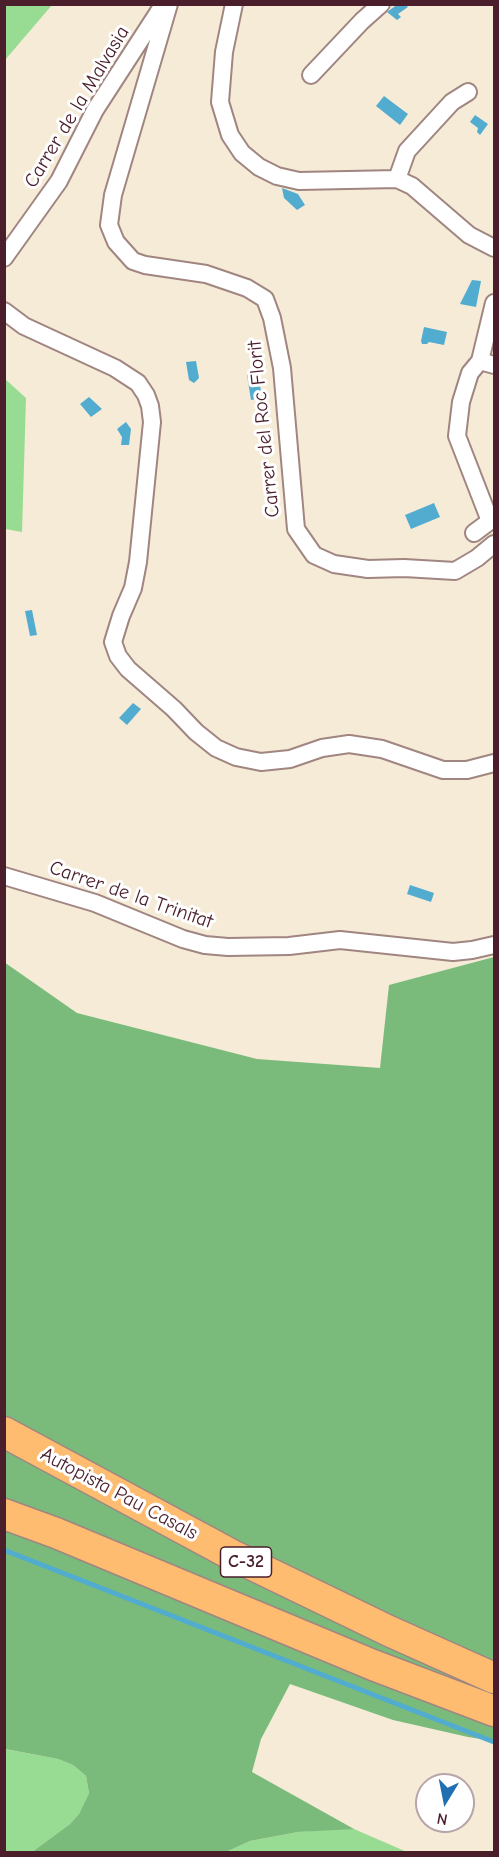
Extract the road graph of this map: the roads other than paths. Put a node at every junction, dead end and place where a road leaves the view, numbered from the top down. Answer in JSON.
{"nodes":[{"id":1,"x":163,"y":4,"type":"edge"},
{"id":2,"x":169,"y":4,"type":"edge"},
{"id":3,"x":234,"y":4,"type":"edge"},
{"id":4,"x":381,"y":4,"type":"edge"},
{"id":5,"x":311,"y":75,"type":"dead end"},
{"id":6,"x":468,"y":92,"type":"dead end"},
{"id":7,"x":397,"y":178,"type":"junction"},
{"id":8,"x":495,"y":248,"type":"edge"},
{"id":9,"x":4,"y":258,"type":"edge"},
{"id":10,"x":495,"y":303,"type":"edge"},
{"id":11,"x":4,"y":311,"type":"edge"},
{"id":12,"x":487,"y":363,"type":"edge"},
{"id":13,"x":474,"y":532,"type":"dead end"},
{"id":14,"x":495,"y":544,"type":"edge"},
{"id":15,"x":495,"y":763,"type":"edge"},
{"id":16,"x":4,"y":876,"type":"edge"},
{"id":17,"x":495,"y":945,"type":"edge"},
{"id":18,"x":4,"y":1432,"type":"edge"},
{"id":19,"x":4,"y":1514,"type":"edge"},
{"id":20,"x":495,"y":1678,"type":"edge"},
{"id":21,"x":495,"y":1711,"type":"edge"}],
"edges":[{"from":1,"to":9,"type":"street","name":"Carrer de la Malvasia"},
{"from":2,"to":14,"type":"street","name":"Carrer del Roc Florit"},
{"from":3,"to":7,"type":"street"},
{"from":4,"to":5,"type":"street"},
{"from":6,"to":7,"type":"street"},
{"from":7,"to":8,"type":"street"},
{"from":10,"to":12,"type":"street"},
{"from":11,"to":15,"type":"street"},
{"from":12,"to":13,"type":"street"},
{"from":16,"to":17,"type":"street","name":"Carrer de la Trinitat"},
{"from":18,"to":20,"type":"highway","name":"Autopista Pau Casals","number":"C-32"},
{"from":19,"to":21,"type":"highway","number":"C-32"}]}
